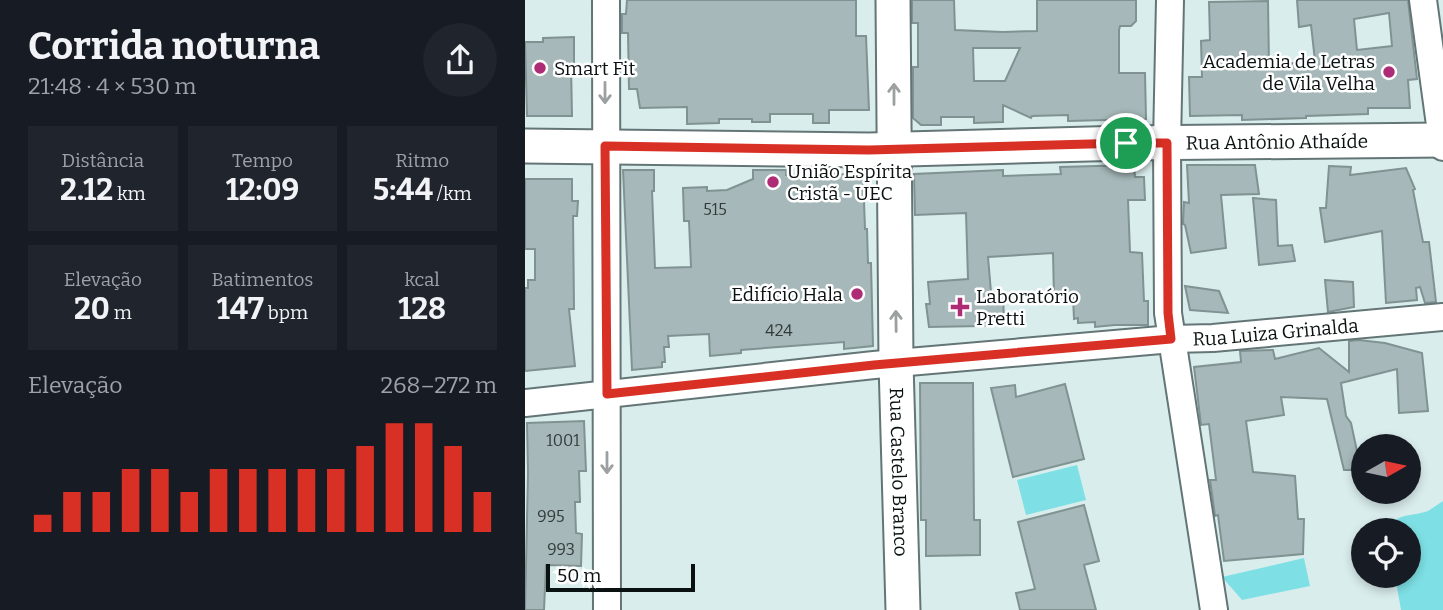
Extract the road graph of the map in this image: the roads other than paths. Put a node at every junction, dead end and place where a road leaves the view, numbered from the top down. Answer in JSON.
{"nodes":[{"id":1,"x":606,"y":0,"type":"edge"},
{"id":2,"x":893,"y":0,"type":"edge"},
{"id":3,"x":1170,"y":0,"type":"edge"},
{"id":4,"x":1423,"y":0,"type":"edge"},
{"id":5,"x":1443,"y":142,"type":"edge"},
{"id":6,"x":1167,"y":143,"type":"junction"},
{"id":7,"x":525,"y":146,"type":"edge"},
{"id":8,"x":605,"y":146,"type":"junction"},
{"id":9,"x":894,"y":149,"type":"junction"},
{"id":10,"x":1443,"y":317,"type":"edge"},
{"id":11,"x":1171,"y":339,"type":"junction"},
{"id":12,"x":897,"y":363,"type":"junction"},
{"id":13,"x":607,"y":394,"type":"junction"},
{"id":14,"x":525,"y":403,"type":"edge"},
{"id":15,"x":607,"y":610,"type":"edge"},
{"id":16,"x":902,"y":610,"type":"edge"},
{"id":17,"x":1214,"y":610,"type":"edge"}],
"edges":[{"from":1,"to":8,"type":"street","one_way":true},
{"from":9,"to":2,"type":"main road","name":"Rua Castelo Branco","one_way":true},
{"from":3,"to":6,"type":"street"},
{"from":4,"to":5,"type":"street"},
{"from":5,"to":6,"type":"main road","name":"Rua Antônio Athaíde"},
{"from":6,"to":9,"type":"main road","name":"Rua Antônio Athaíde"},
{"from":6,"to":11,"type":"street"},
{"from":7,"to":8,"type":"main road","name":"Rua Antônio Athaíde"},
{"from":8,"to":9,"type":"main road","name":"Rua Antônio Athaíde"},
{"from":8,"to":13,"type":"street"},
{"from":12,"to":9,"type":"main road","name":"Rua Castelo Branco","one_way":true},
{"from":10,"to":11,"type":"street","name":"Rua Luiza Grinalda"},
{"from":11,"to":12,"type":"street","name":"Rua Luiza Grinalda"},
{"from":11,"to":17,"type":"street"},
{"from":12,"to":13,"type":"street","name":"Rua Luiza Grinalda"},
{"from":12,"to":16,"type":"main road","name":"Rua Castelo Branco"},
{"from":13,"to":14,"type":"street","name":"Rua Luiza Grinalda"},
{"from":13,"to":15,"type":"street","one_way":true}]}
